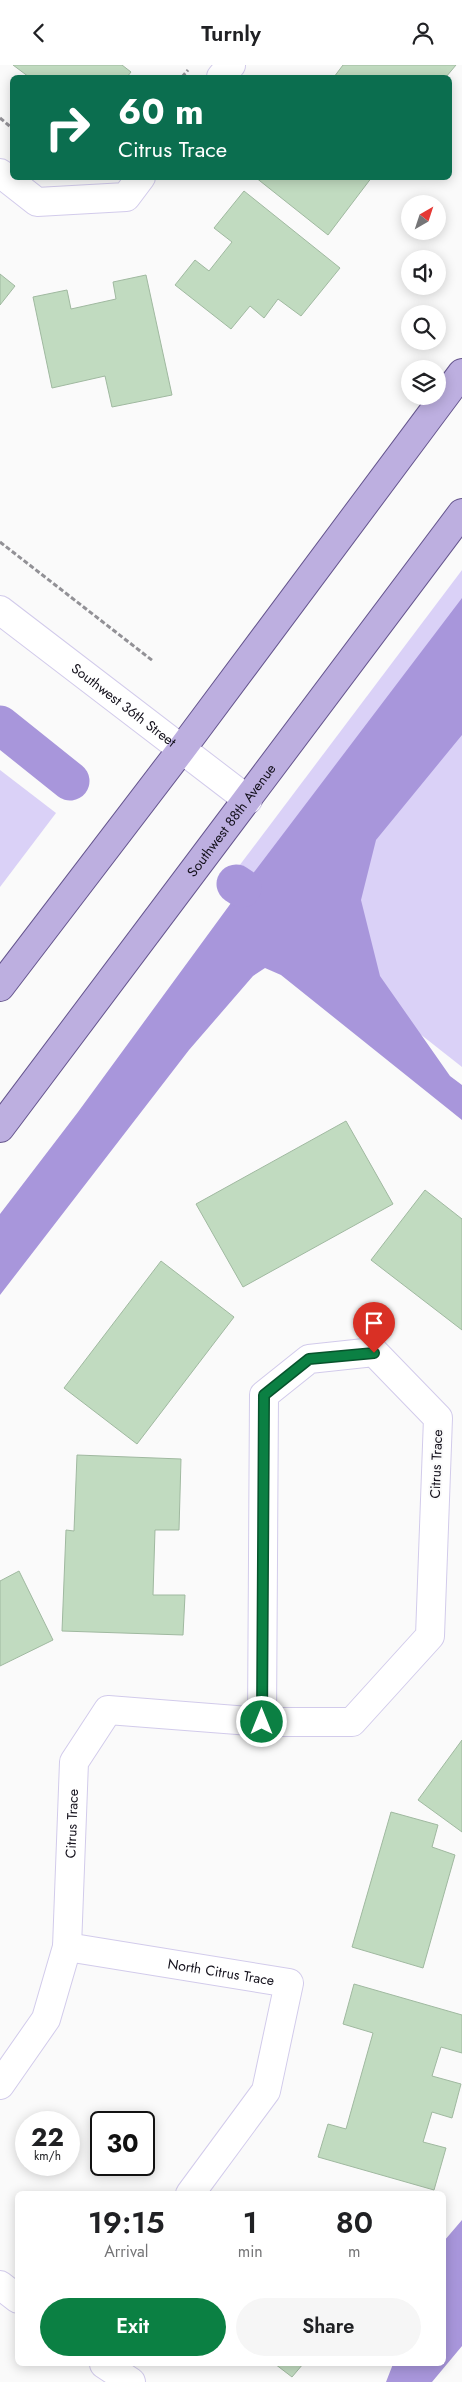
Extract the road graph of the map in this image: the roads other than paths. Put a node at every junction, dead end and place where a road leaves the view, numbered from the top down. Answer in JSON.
{"nodes":[{"id":1,"x":231,"y":65,"type":"edge"},
{"id":2,"x":223,"y":75,"type":"edge"},
{"id":3,"x":0,"y":173,"type":"edge"},
{"id":4,"x":139,"y":180,"type":"edge"},
{"id":5,"x":462,"y":373,"type":"edge"},
{"id":6,"x":462,"y":513,"type":"edge"},
{"id":7,"x":0,"y":609,"type":"edge"},
{"id":8,"x":181,"y":749,"type":"junction"},
{"id":9,"x":248,"y":800,"type":"junction"},
{"id":10,"x":0,"y":987,"type":"edge"},
{"id":11,"x":0,"y":1128,"type":"edge"},
{"id":12,"x":262,"y":1722,"type":"junction"},
{"id":13,"x":67,"y":1947,"type":"junction"},
{"id":14,"x":0,"y":2085,"type":"edge"},
{"id":15,"x":192,"y":2191,"type":"edge"},
{"id":16,"x":0,"y":2285,"type":"edge"},
{"id":17,"x":15,"y":2297,"type":"edge"},
{"id":18,"x":107,"y":2366,"type":"edge"},
{"id":19,"x":131,"y":2382,"type":"edge"}],
"edges":[{"from":1,"to":2,"type":"street"},
{"from":3,"to":4,"type":"street"},
{"from":5,"to":8,"type":"main road"},
{"from":6,"to":9,"type":"main road","name":"Southwest 88th Avenue"},
{"from":7,"to":8,"type":"street","name":"Southwest 36th Street"},
{"from":8,"to":9,"type":"street","name":"Southwest 36th Street"},
{"from":8,"to":10,"type":"main road"},
{"from":9,"to":11,"type":"main road","name":"Southwest 88th Avenue"},
{"from":12,"to":12,"type":"street","name":"Citrus Trace"},
{"from":12,"to":13,"type":"street","name":"Citrus Trace"},
{"from":13,"to":14,"type":"street","name":"Citrus Trace"},
{"from":13,"to":15,"type":"street","name":"North Citrus Trace"},
{"from":16,"to":17,"type":"street"},
{"from":18,"to":19,"type":"street"}]}
